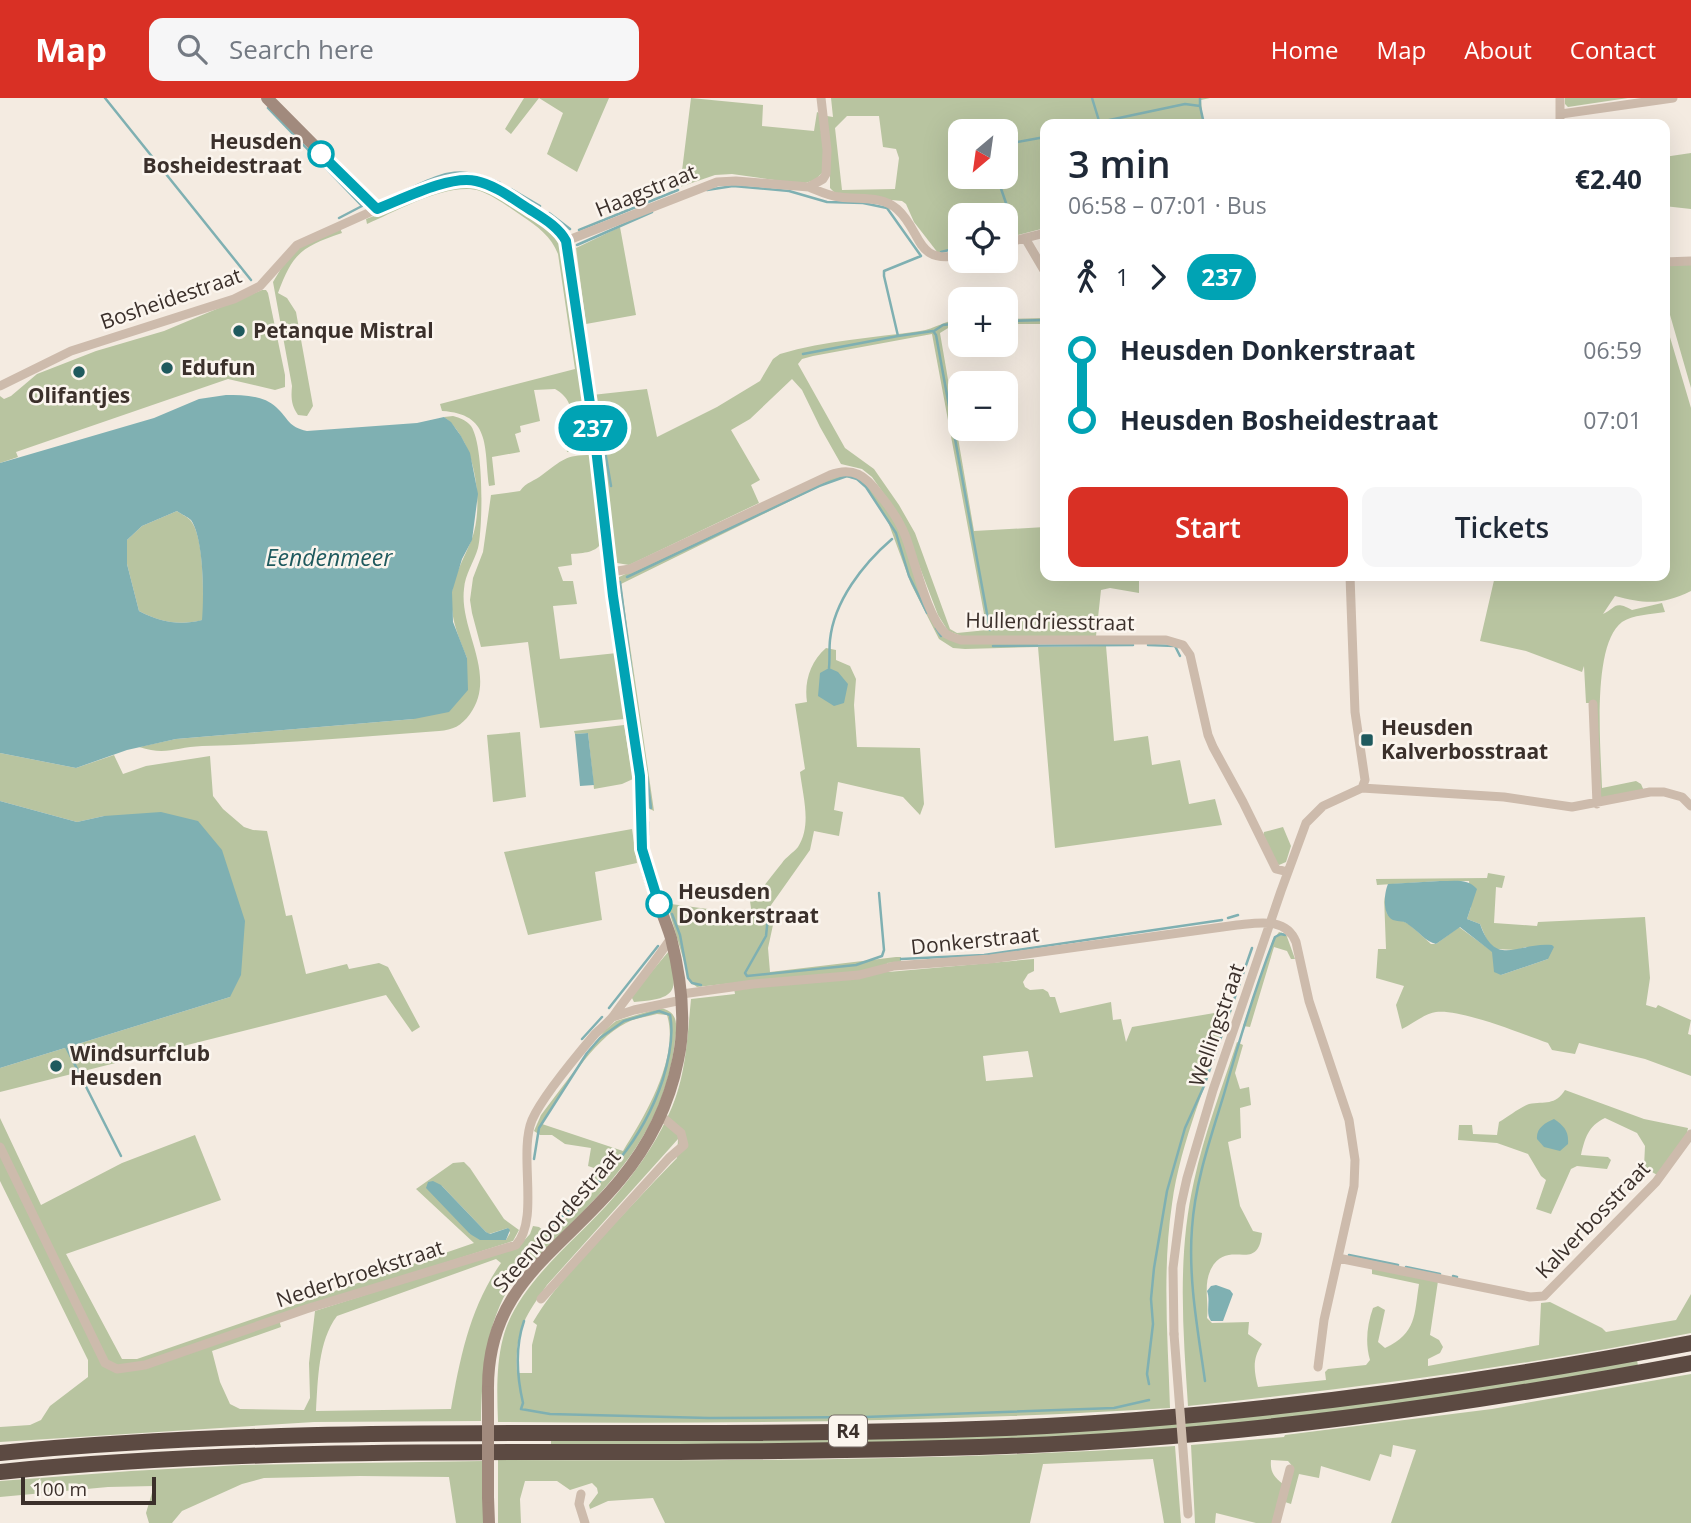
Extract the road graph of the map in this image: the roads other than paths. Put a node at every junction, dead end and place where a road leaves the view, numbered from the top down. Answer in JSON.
{"nodes":[{"id":1,"x":267,"y":98,"type":"edge"},
{"id":2,"x":821,"y":98,"type":"edge"},
{"id":3,"x":1560,"y":98,"type":"edge"},
{"id":4,"x":1673,"y":98,"type":"edge"},
{"id":5,"x":1560,"y":119,"type":"edge"},
{"id":6,"x":809,"y":187,"type":"junction"},
{"id":7,"x":377,"y":209,"type":"junction"},
{"id":8,"x":1040,"y":234,"type":"edge"},
{"id":9,"x":1026,"y":238,"type":"junction"},
{"id":10,"x":1018,"y":240,"type":"edge"},
{"id":11,"x":566,"y":241,"type":"junction"},
{"id":12,"x":948,"y":257,"type":"edge"},
{"id":13,"x":1691,"y":261,"type":"edge"},
{"id":14,"x":1670,"y":262,"type":"edge"},
{"id":15,"x":1040,"y":263,"type":"edge"},
{"id":16,"x":0,"y":386,"type":"edge"},
{"id":17,"x":611,"y":572,"type":"junction"},
{"id":18,"x":1350,"y":581,"type":"edge"},
{"id":19,"x":1593,"y":704,"type":"dead end"},
{"id":20,"x":1362,"y":788,"type":"junction"},
{"id":21,"x":1597,"y":804,"type":"junction"},
{"id":22,"x":1691,"y":806,"type":"edge"},
{"id":23,"x":1288,"y":872,"type":"junction"},
{"id":24,"x":1270,"y":922,"type":"junction"},
{"id":25,"x":671,"y":938,"type":"junction"},
{"id":26,"x":682,"y":997,"type":"junction"},
{"id":27,"x":613,"y":1017,"type":"junction"},
{"id":28,"x":661,"y":1116,"type":"junction"},
{"id":29,"x":1691,"y":1134,"type":"edge"},
{"id":30,"x":0,"y":1147,"type":"edge"},
{"id":31,"x":1338,"y":1258,"type":"junction"},
{"id":32,"x":541,"y":1299,"type":"dead end"},
{"id":33,"x":1691,"y":1343,"type":"edge"},
{"id":34,"x":1691,"y":1363,"type":"edge"},
{"id":35,"x":1318,"y":1367,"type":"dead end"},
{"id":36,"x":0,"y":1453,"type":"edge"},
{"id":37,"x":1290,"y":1469,"type":"dead end"},
{"id":38,"x":0,"y":1472,"type":"edge"},
{"id":39,"x":581,"y":1494,"type":"dead end"},
{"id":40,"x":1188,"y":1518,"type":"edge"},
{"id":41,"x":489,"y":1523,"type":"edge"},
{"id":42,"x":585,"y":1523,"type":"edge"},
{"id":43,"x":1276,"y":1523,"type":"edge"}],
"edges":[{"from":1,"to":7,"type":"street"},
{"from":2,"to":6,"type":"street"},
{"from":3,"to":5,"type":"street"},
{"from":4,"to":5,"type":"street"},
{"from":6,"to":11,"type":"street","name":"Haagstraat"},
{"from":6,"to":12,"type":"street","name":"Haagstraat"},
{"from":7,"to":11,"type":"street"},
{"from":7,"to":16,"type":"street","name":"Bosheidestraat"},
{"from":8,"to":9,"type":"street"},
{"from":9,"to":10,"type":"street"},
{"from":9,"to":15,"type":"street"},
{"from":11,"to":17,"type":"street","name":"Steenvoordestraat"},
{"from":13,"to":14,"type":"street"},
{"from":17,"to":23,"type":"street","name":"Hullendriesstraat"},
{"from":17,"to":25,"type":"street","name":"Steenvoordestraat"},
{"from":18,"to":20,"type":"street"},
{"from":19,"to":21,"type":"street"},
{"from":20,"to":21,"type":"street"},
{"from":20,"to":23,"type":"street","name":"Wellingstraat"},
{"from":21,"to":22,"type":"street"},
{"from":23,"to":24,"type":"street","name":"Wellingstraat"},
{"from":24,"to":26,"type":"street","name":"Donkerstraat"},
{"from":24,"to":31,"type":"street"},
{"from":24,"to":40,"type":"street","name":"Wellingstraat","bridge":true},
{"from":25,"to":26,"type":"street","name":"Steenvoordestraat"},
{"from":25,"to":27,"type":"street","name":"Nederbroekstraat"},
{"from":26,"to":27,"type":"street","name":"Donkerstraat"},
{"from":26,"to":28,"type":"street","name":"Steenvoordestraat"},
{"from":27,"to":30,"type":"street","name":"Nederbroekstraat"},
{"from":28,"to":32,"type":"street","name":"Steenvoordestraat"},
{"from":28,"to":41,"type":"street","name":"Steenvoordestraat","bridge":true},
{"from":29,"to":31,"type":"street","name":"Kalverbosstraat"},
{"from":31,"to":35,"type":"street"},
{"from":33,"to":36,"type":"highway","number":"R4"},
{"from":34,"to":38,"type":"highway","number":"R4"},
{"from":37,"to":43,"type":"street"},
{"from":39,"to":42,"type":"street"}]}
